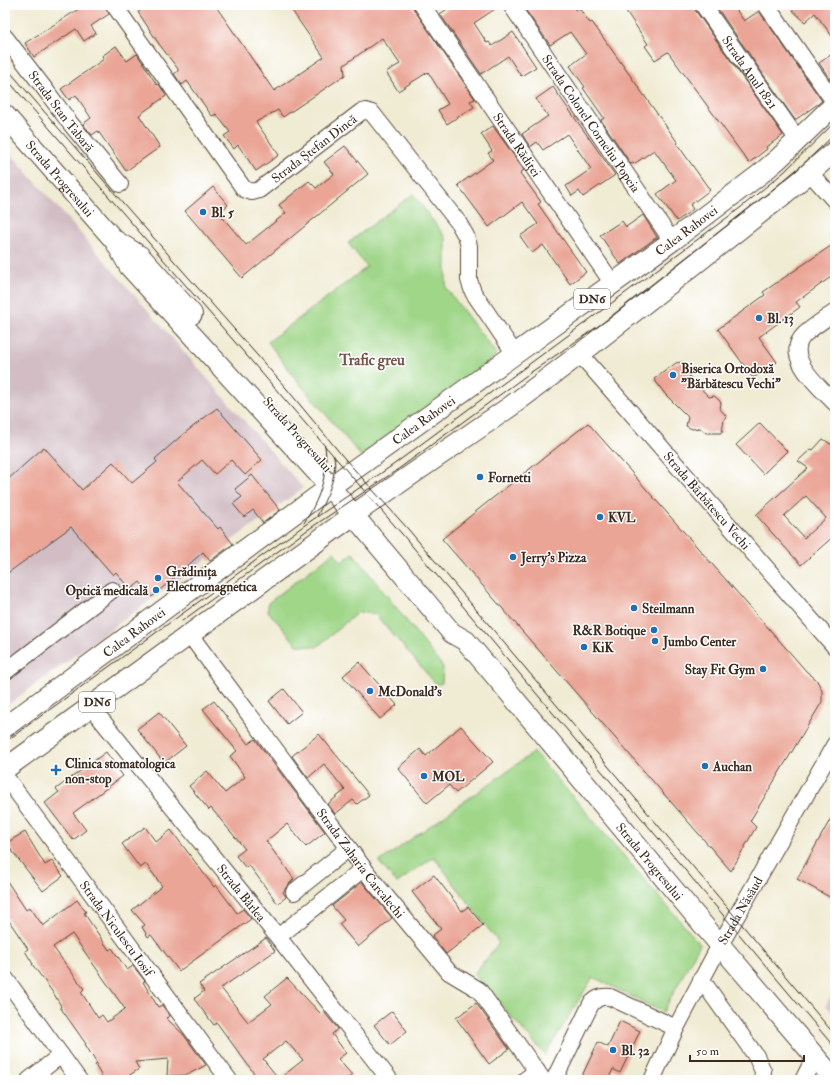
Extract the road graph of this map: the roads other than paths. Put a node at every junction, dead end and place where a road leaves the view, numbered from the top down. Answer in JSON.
{"nodes":[{"id":1,"x":114,"y":5,"type":"edge"},
{"id":2,"x":422,"y":5,"type":"edge"},
{"id":3,"x":511,"y":5,"type":"edge"},
{"id":4,"x":703,"y":5,"type":"edge"},
{"id":5,"x":766,"y":5,"type":"edge"},
{"id":6,"x":5,"y":37,"type":"edge"},
{"id":7,"x":835,"y":103,"type":"edge"},
{"id":8,"x":5,"y":116,"type":"edge"},
{"id":9,"x":798,"y":140,"type":"junction"},
{"id":10,"x":835,"y":151,"type":"edge"},
{"id":11,"x":810,"y":173,"type":"junction"},
{"id":12,"x":120,"y":184,"type":"dead end"},
{"id":13,"x":835,"y":201,"type":"edge"},
{"id":14,"x":672,"y":241,"type":"junction"},
{"id":15,"x":613,"y":284,"type":"junction"},
{"id":16,"x":835,"y":312,"type":"edge"},
{"id":17,"x":515,"y":354,"type":"junction"},
{"id":18,"x":580,"y":354,"type":"junction"},
{"id":19,"x":835,"y":403,"type":"edge"},
{"id":20,"x":334,"y":484,"type":"junction"},
{"id":21,"x":358,"y":512,"type":"junction"},
{"id":22,"x":112,"y":590,"type":"dead end"},
{"id":23,"x":190,"y":635,"type":"junction"},
{"id":24,"x":835,"y":647,"type":"edge"},
{"id":25,"x":5,"y":672,"type":"edge"},
{"id":26,"x":91,"y":707,"type":"junction"},
{"id":27,"x":5,"y":727,"type":"edge"},
{"id":28,"x":834,"y":749,"type":"edge"},
{"id":29,"x":5,"y":769,"type":"edge"},
{"id":30,"x":5,"y":776,"type":"edge"},
{"id":31,"x":349,"y":848,"type":"junction"},
{"id":32,"x":364,"y":868,"type":"junction"},
{"id":33,"x":294,"y":892,"type":"dead end"},
{"id":34,"x":278,"y":937,"type":"junction"},
{"id":35,"x":720,"y":945,"type":"junction"},
{"id":36,"x":5,"y":978,"type":"edge"},
{"id":37,"x":701,"y":979,"type":"junction"},
{"id":38,"x":676,"y":1028,"type":"junction"},
{"id":39,"x":61,"y":1056,"type":"junction"},
{"id":40,"x":815,"y":1056,"type":"junction"},
{"id":41,"x":535,"y":1077,"type":"edge"},
{"id":42,"x":29,"y":1080,"type":"edge"},
{"id":43,"x":79,"y":1080,"type":"edge"},
{"id":44,"x":229,"y":1080,"type":"edge"},
{"id":45,"x":390,"y":1080,"type":"edge"},
{"id":46,"x":554,"y":1080,"type":"edge"},
{"id":47,"x":652,"y":1080,"type":"edge"},
{"id":48,"x":762,"y":1080,"type":"edge"},
{"id":49,"x":803,"y":1080,"type":"edge"},
{"id":50,"x":835,"y":1080,"type":"edge"}],
"edges":[{"from":1,"to":17,"type":"street","name":"Strada Ștefan Dincă"},
{"from":2,"to":15,"type":"street","name":"Strada Rădiței"},
{"from":3,"to":14,"type":"street","name":"Strada Colonel Corneliu Popeia"},
{"from":4,"to":9,"type":"street","name":"Strada Anul 1821"},
{"from":5,"to":7,"type":"street"},
{"from":6,"to":12,"type":"street","name":"Strada Stan Tabară"},
{"from":7,"to":9,"type":"main road","name":"Calea Rahovei","number":"DN6"},
{"from":8,"to":20,"type":"main road","name":"Strada Progresului"},
{"from":9,"to":14,"type":"main road","name":"Calea Rahovei","number":"DN6"},
{"from":10,"to":11,"type":"main road","number":"DN6"},
{"from":11,"to":13,"type":"street"},
{"from":11,"to":18,"type":"main road","number":"DN6"},
{"from":14,"to":15,"type":"main road","name":"Calea Rahovei","number":"DN6"},
{"from":15,"to":17,"type":"main road","name":"Calea Rahovei","number":"DN6"},
{"from":16,"to":19,"type":"street"},
{"from":17,"to":20,"type":"main road","name":"Calea Rahovei","number":"DN6"},
{"from":18,"to":21,"type":"main road","number":"DN6"},
{"from":18,"to":24,"type":"street","name":"Strada Bărbătescu Vechi"},
{"from":20,"to":21,"type":"main road","name":"Strada Progresului"},
{"from":20,"to":27,"type":"main road","name":"Calea Rahovei","number":"DN6"},
{"from":21,"to":23,"type":"main road","number":"DN6"},
{"from":21,"to":35,"type":"main road","name":"Strada Progresului"},
{"from":22,"to":25,"type":"street"},
{"from":23,"to":26,"type":"main road","number":"DN6"},
{"from":23,"to":31,"type":"street","name":"Strada Zaharia Carcalechi"},
{"from":26,"to":29,"type":"main road","number":"DN6"},
{"from":26,"to":34,"type":"street","name":"Strada Bârlea"},
{"from":28,"to":35,"type":"street","name":"Strada Năsăud"},
{"from":30,"to":44,"type":"street","name":"Strada Niculescu Iosif"},
{"from":31,"to":32,"type":"street","name":"Strada Zaharia Carcalechi"},
{"from":31,"to":33,"type":"street"},
{"from":32,"to":34,"type":"street"},
{"from":32,"to":41,"type":"street","name":"Strada Zaharia Carcalechi"},
{"from":34,"to":45,"type":"street","name":"Strada Bârlea"},
{"from":35,"to":37,"type":"street","name":"Strada Năsăud"},
{"from":35,"to":40,"type":"main road","name":"Strada Progresului"},
{"from":36,"to":39,"type":"street"},
{"from":37,"to":38,"type":"street","name":"Strada Năsăud"},
{"from":37,"to":48,"type":"street"},
{"from":38,"to":46,"type":"street"},
{"from":38,"to":47,"type":"street","name":"Strada Năsăud"},
{"from":39,"to":42,"type":"street"},
{"from":39,"to":43,"type":"street"},
{"from":40,"to":49,"type":"street"},
{"from":40,"to":50,"type":"main road","name":"Strada Progresului"}]}
